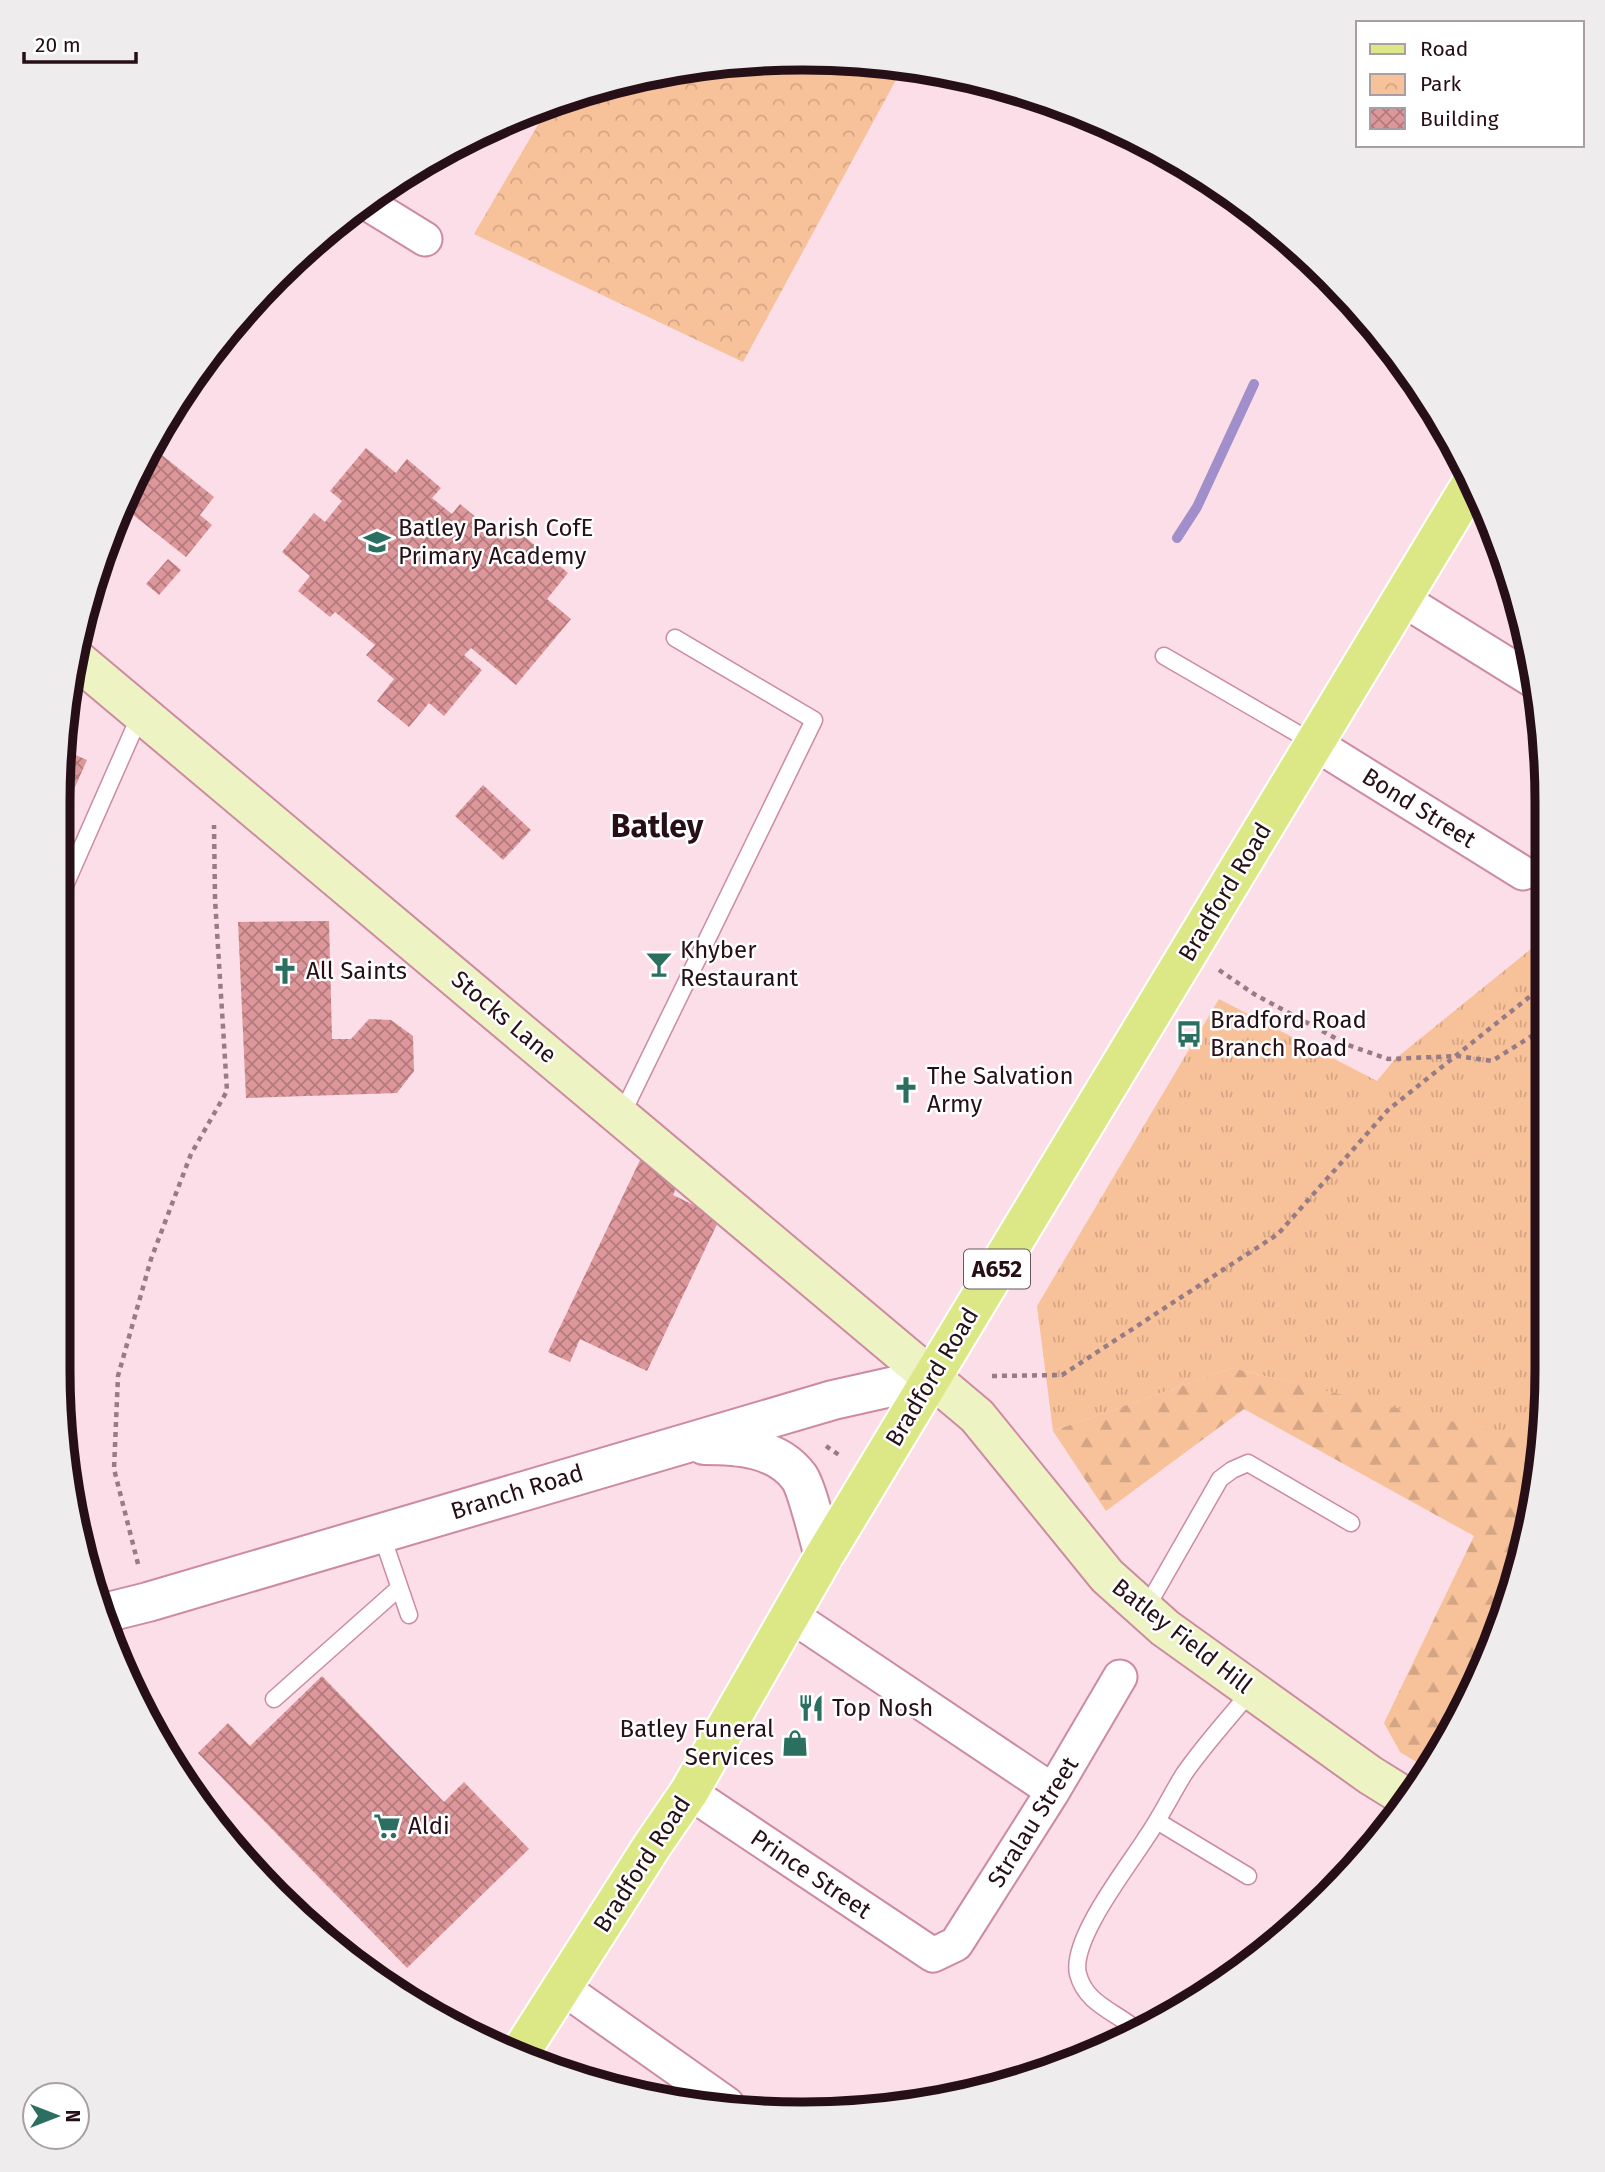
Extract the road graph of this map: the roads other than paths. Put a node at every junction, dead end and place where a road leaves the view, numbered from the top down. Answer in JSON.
{"nodes":[{"id":1,"x":375,"y":208,"type":"edge"},
{"id":2,"x":425,"y":239,"type":"dead end"},
{"id":3,"x":1466,"y":493,"type":"edge"},
{"id":4,"x":1402,"y":599,"type":"junction"},
{"id":5,"x":675,"y":638,"type":"dead end"},
{"id":6,"x":1164,"y":656,"type":"dead end"},
{"id":7,"x":83,"y":665,"type":"edge"},
{"id":8,"x":1523,"y":674,"type":"edge"},
{"id":9,"x":141,"y":713,"type":"junction"},
{"id":10,"x":1314,"y":743,"type":"junction"},
{"id":11,"x":70,"y":856,"type":"edge"},
{"id":12,"x":1523,"y":873,"type":"dead end"},
{"id":13,"x":621,"y":1116,"type":"junction"},
{"id":14,"x":931,"y":1378,"type":"junction"},
{"id":15,"x":672,"y":1446,"type":"junction"},
{"id":16,"x":1351,"y":1523,"type":"dead end"},
{"id":17,"x":381,"y":1533,"type":"junction"},
{"id":18,"x":824,"y":1556,"type":"junction"},
{"id":19,"x":399,"y":1588,"type":"junction"},
{"id":20,"x":111,"y":1611,"type":"edge"},
{"id":21,"x":1146,"y":1611,"type":"junction"},
{"id":22,"x":789,"y":1614,"type":"junction"},
{"id":23,"x":409,"y":1615,"type":"dead end"},
{"id":24,"x":1120,"y":1677,"type":"dead end"},
{"id":25,"x":1251,"y":1691,"type":"junction"},
{"id":26,"x":274,"y":1699,"type":"dead end"},
{"id":27,"x":1054,"y":1791,"type":"junction"},
{"id":28,"x":689,"y":1792,"type":"junction"},
{"id":29,"x":1400,"y":1793,"type":"edge"},
{"id":30,"x":1157,"y":1821,"type":"junction"},
{"id":31,"x":1248,"y":1876,"type":"dead end"},
{"id":32,"x":933,"y":1955,"type":"joint"},
{"id":33,"x":563,"y":1988,"type":"junction"},
{"id":34,"x":1129,"y":2025,"type":"edge"},
{"id":35,"x":524,"y":2047,"type":"edge"},
{"id":36,"x":715,"y":2097,"type":"edge"}],
"edges":[{"from":1,"to":2,"type":"street"},
{"from":3,"to":4,"type":"main road","name":"Bradford Road","number":"A652"},
{"from":4,"to":8,"type":"street"},
{"from":4,"to":10,"type":"main road","name":"Bradford Road","number":"A652"},
{"from":5,"to":13,"type":"lane"},
{"from":6,"to":10,"type":"lane"},
{"from":7,"to":9,"type":"main road","name":"Stocks Lane"},
{"from":9,"to":11,"type":"lane"},
{"from":9,"to":13,"type":"main road","name":"Stocks Lane"},
{"from":10,"to":12,"type":"street","name":"Bond Street"},
{"from":10,"to":14,"type":"main road","name":"Bradford Road","number":"A652"},
{"from":13,"to":14,"type":"main road","name":"Stocks Lane"},
{"from":14,"to":15,"type":"street","name":"Branch Road"},
{"from":14,"to":18,"type":"main road","name":"Bradford Road","number":"A652"},
{"from":14,"to":21,"type":"main road","name":"Batley Field Hill"},
{"from":15,"to":17,"type":"street","name":"Branch Road"},
{"from":15,"to":18,"type":"street"},
{"from":16,"to":21,"type":"lane"},
{"from":17,"to":19,"type":"lane"},
{"from":17,"to":20,"type":"street","name":"Branch Road"},
{"from":18,"to":22,"type":"main road","name":"Bradford Road","number":"A652"},
{"from":19,"to":23,"type":"lane"},
{"from":19,"to":26,"type":"lane"},
{"from":21,"to":25,"type":"main road","name":"Batley Field Hill"},
{"from":22,"to":27,"type":"street"},
{"from":22,"to":28,"type":"main road","name":"Bradford Road","number":"A652"},
{"from":24,"to":27,"type":"street","name":"Stralau Street"},
{"from":25,"to":29,"type":"main road","name":"Batley Field Hill"},
{"from":25,"to":30,"type":"lane"},
{"from":27,"to":32,"type":"street","name":"Stralau Street"},
{"from":28,"to":32,"type":"street","name":"Prince Street"},
{"from":28,"to":33,"type":"main road","name":"Bradford Road","number":"A652"},
{"from":30,"to":31,"type":"lane"},
{"from":30,"to":34,"type":"lane"},
{"from":33,"to":35,"type":"main road","name":"Bradford Road","number":"A652"},
{"from":33,"to":36,"type":"street"}]}
